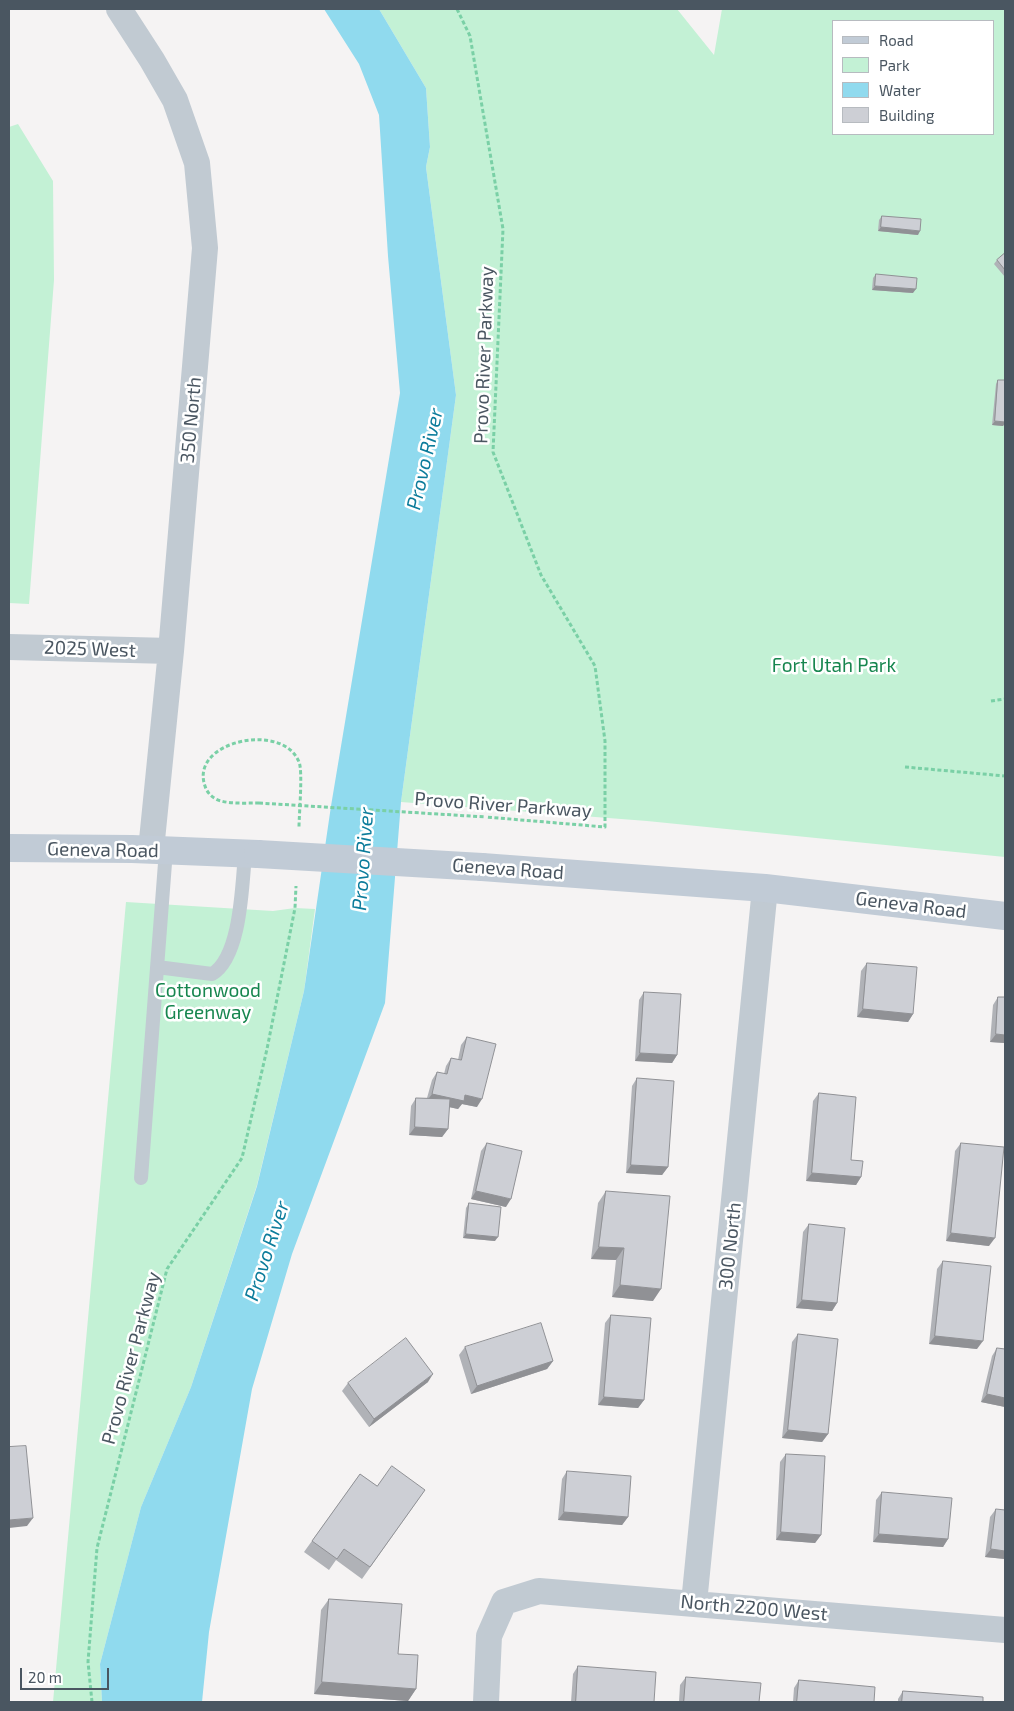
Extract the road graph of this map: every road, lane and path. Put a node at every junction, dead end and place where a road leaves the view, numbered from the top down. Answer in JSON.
{"nodes":[{"id":1,"x":119,"y":9,"type":"edge"},
{"id":2,"x":457,"y":9,"type":"edge"},
{"id":3,"x":9,"y":646,"type":"edge"},
{"id":4,"x":171,"y":651,"type":"junction"},
{"id":5,"x":1005,"y":699,"type":"edge"},
{"id":6,"x":991,"y":701,"type":"dead end"},
{"id":7,"x":905,"y":767,"type":"dead end"},
{"id":8,"x":1005,"y":776,"type":"edge"},
{"id":9,"x":298,"y":829,"type":"dead end"},
{"id":10,"x":9,"y":848,"type":"edge"},
{"id":11,"x":158,"y":850,"type":"junction"},
{"id":12,"x":252,"y":854,"type":"junction"},
{"id":13,"x":296,"y":878,"type":"dead end"},
{"id":14,"x":765,"y":888,"type":"junction"},
{"id":15,"x":1005,"y":916,"type":"edge"},
{"id":16,"x":157,"y":967,"type":"junction"},
{"id":17,"x":141,"y":1178,"type":"dead end"},
{"id":18,"x":694,"y":1603,"type":"junction"},
{"id":19,"x":1005,"y":1630,"type":"edge"},
{"id":20,"x":92,"y":1702,"type":"edge"},
{"id":21,"x":486,"y":1702,"type":"edge"}],
"edges":[{"from":1,"to":4,"type":"street","name":"350 North"},
{"from":2,"to":9,"type":"path","name":"Provo River Parkway","bridge":true},
{"from":3,"to":4,"type":"street","name":"2025 West"},
{"from":4,"to":11,"type":"street","name":"350 North"},
{"from":5,"to":6,"type":"path"},
{"from":7,"to":8,"type":"path"},
{"from":10,"to":11,"type":"main road","name":"Geneva Road"},
{"from":11,"to":12,"type":"main road","name":"Geneva Road"},
{"from":11,"to":16,"type":"lane"},
{"from":12,"to":14,"type":"main road","name":"Geneva Road","bridge":true},
{"from":12,"to":16,"type":"lane"},
{"from":13,"to":20,"type":"path","name":"Provo River Parkway"},
{"from":14,"to":15,"type":"main road","name":"Geneva Road"},
{"from":14,"to":18,"type":"street","name":"300 North"},
{"from":16,"to":17,"type":"lane"},
{"from":18,"to":19,"type":"street","name":"North 2200 West"},
{"from":18,"to":21,"type":"street","name":"North 2200 West"}]}
